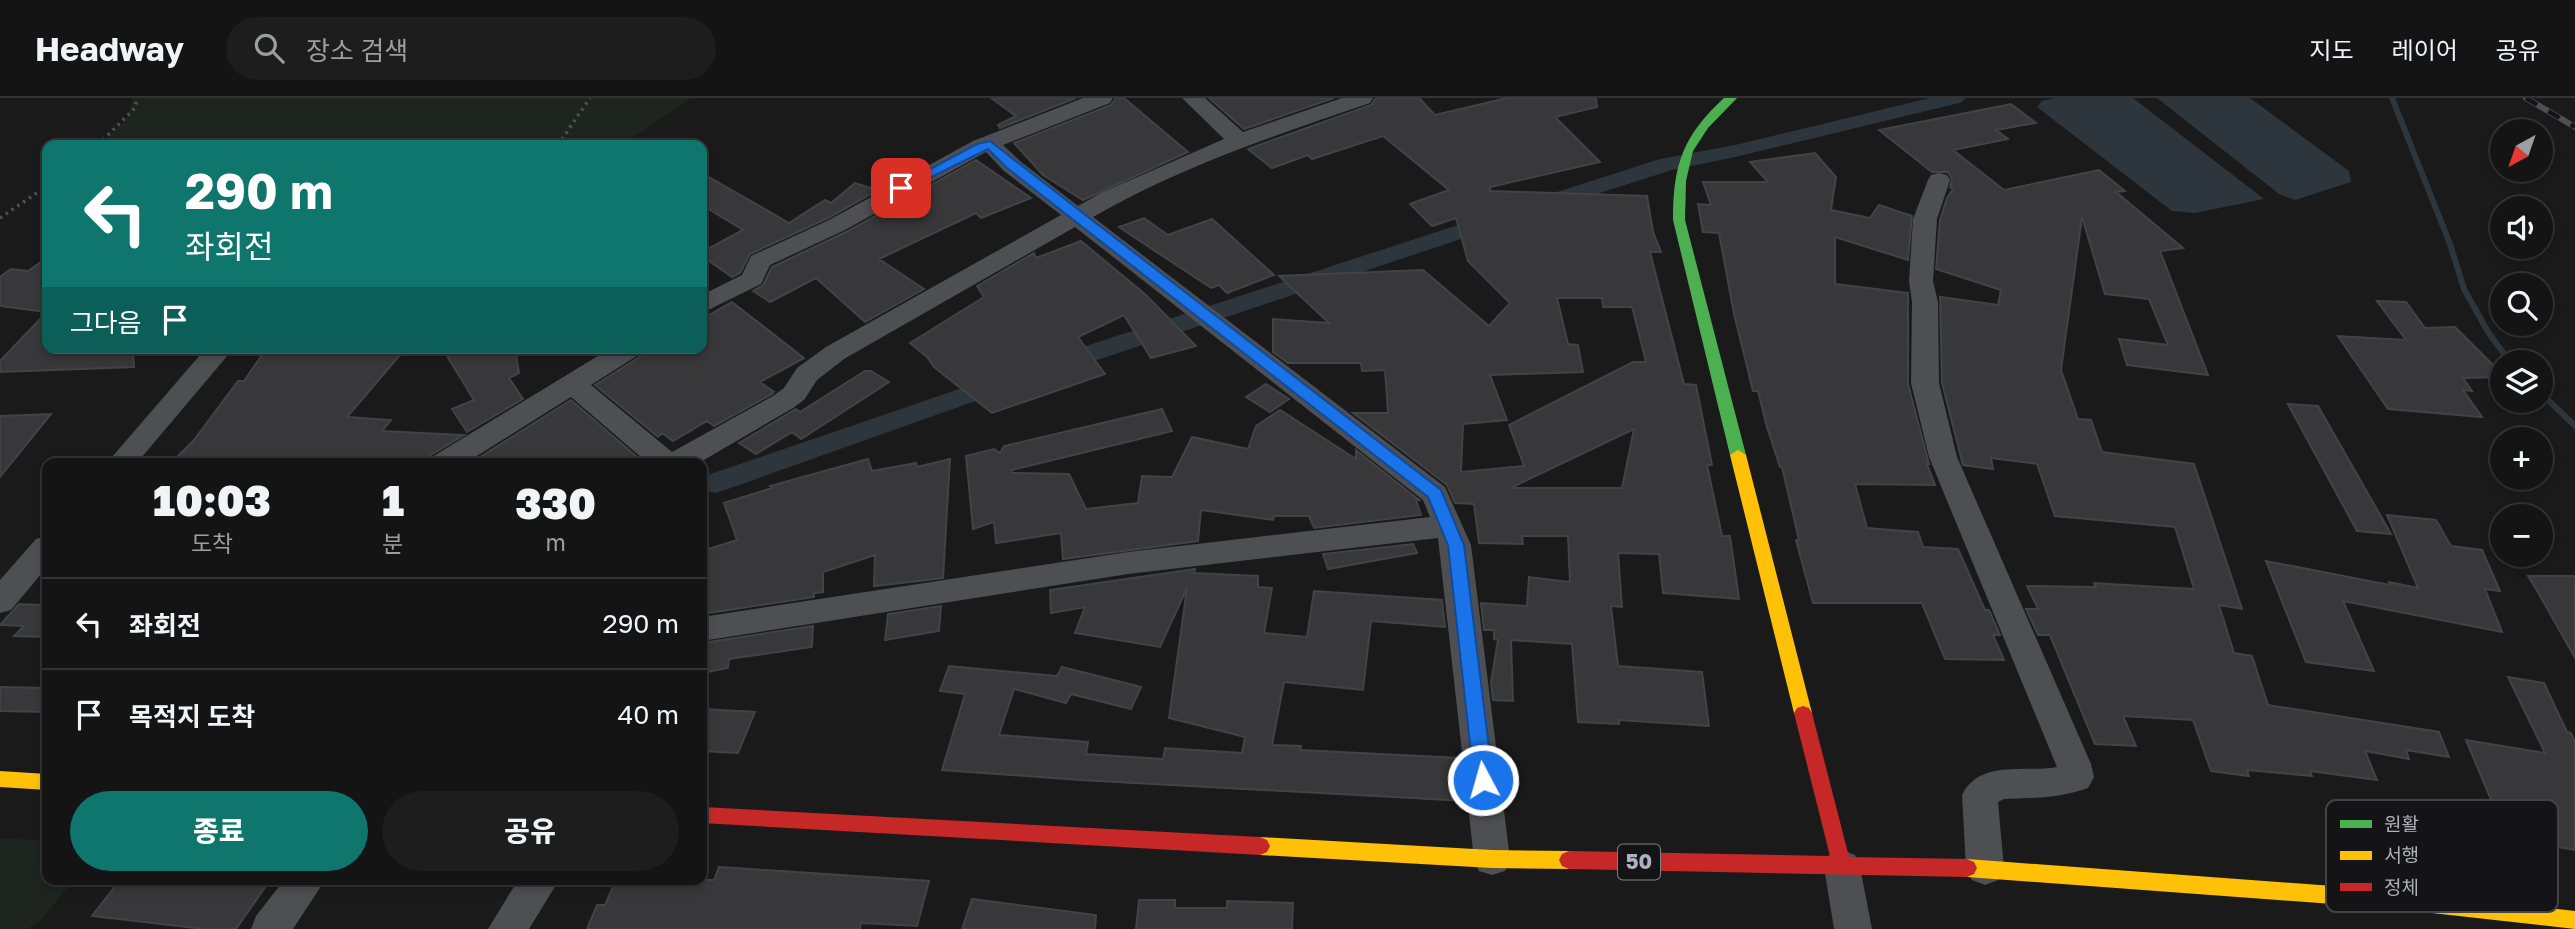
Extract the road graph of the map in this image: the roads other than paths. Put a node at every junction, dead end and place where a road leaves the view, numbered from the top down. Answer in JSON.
{"nodes":[{"id":1,"x":1102,"y":98,"type":"edge"},
{"id":2,"x":1193,"y":98,"type":"edge"},
{"id":3,"x":1362,"y":98,"type":"edge"},
{"id":4,"x":1731,"y":98,"type":"edge"},
{"id":5,"x":1239,"y":141,"type":"junction"},
{"id":6,"x":990,"y":145,"type":"junction"},
{"id":7,"x":1939,"y":180,"type":"dead end"},
{"id":8,"x":1076,"y":215,"type":"junction"},
{"id":9,"x":707,"y":302,"type":"edge"},
{"id":10,"x":216,"y":354,"type":"edge"},
{"id":11,"x":622,"y":354,"type":"edge"},
{"id":12,"x":572,"y":383,"type":"junction"},
{"id":13,"x":125,"y":458,"type":"edge"},
{"id":14,"x":452,"y":458,"type":"edge"},
{"id":15,"x":661,"y":458,"type":"edge"},
{"id":16,"x":685,"y":458,"type":"edge"},
{"id":17,"x":1446,"y":526,"type":"junction"},
{"id":18,"x":42,"y":553,"type":"edge"},
{"id":19,"x":0,"y":601,"type":"edge"},
{"id":20,"x":707,"y":628,"type":"edge"},
{"id":21,"x":0,"y":779,"type":"edge"},
{"id":22,"x":42,"y":782,"type":"edge"},
{"id":23,"x":707,"y":815,"type":"edge"},
{"id":24,"x":1492,"y":859,"type":"junction"},
{"id":25,"x":1842,"y":867,"type":"junction"},
{"id":26,"x":1985,"y":867,"type":"junction"},
{"id":27,"x":302,"y":885,"type":"edge"},
{"id":28,"x":537,"y":885,"type":"edge"},
{"id":29,"x":2326,"y":895,"type":"edge"},
{"id":30,"x":2500,"y":912,"type":"edge"},
{"id":31,"x":2575,"y":920,"type":"edge"},
{"id":32,"x":270,"y":929,"type":"edge"},
{"id":33,"x":507,"y":929,"type":"edge"},
{"id":34,"x":1853,"y":929,"type":"edge"}],
"edges":[{"from":1,"to":6,"type":"street"},
{"from":2,"to":5,"type":"street"},
{"from":3,"to":5,"type":"street"},
{"from":4,"to":25,"type":"main road"},
{"from":5,"to":8,"type":"street"},
{"from":6,"to":8,"type":"street"},
{"from":6,"to":9,"type":"street"},
{"from":7,"to":26,"type":"street"},
{"from":8,"to":16,"type":"street"},
{"from":8,"to":17,"type":"street"},
{"from":10,"to":13,"type":"street"},
{"from":11,"to":12,"type":"street"},
{"from":12,"to":14,"type":"street"},
{"from":12,"to":15,"type":"street"},
{"from":17,"to":20,"type":"street"},
{"from":17,"to":24,"type":"street"},
{"from":18,"to":19,"type":"street"},
{"from":21,"to":22,"type":"main road"},
{"from":23,"to":24,"type":"main road","number":"50"},
{"from":24,"to":25,"type":"main road","number":"50"},
{"from":25,"to":26,"type":"main road","number":"50"},
{"from":25,"to":34,"type":"street"},
{"from":26,"to":29,"type":"main road","number":"50"},
{"from":27,"to":32,"type":"street"},
{"from":28,"to":33,"type":"street"},
{"from":30,"to":31,"type":"main road","number":"50"}]}
